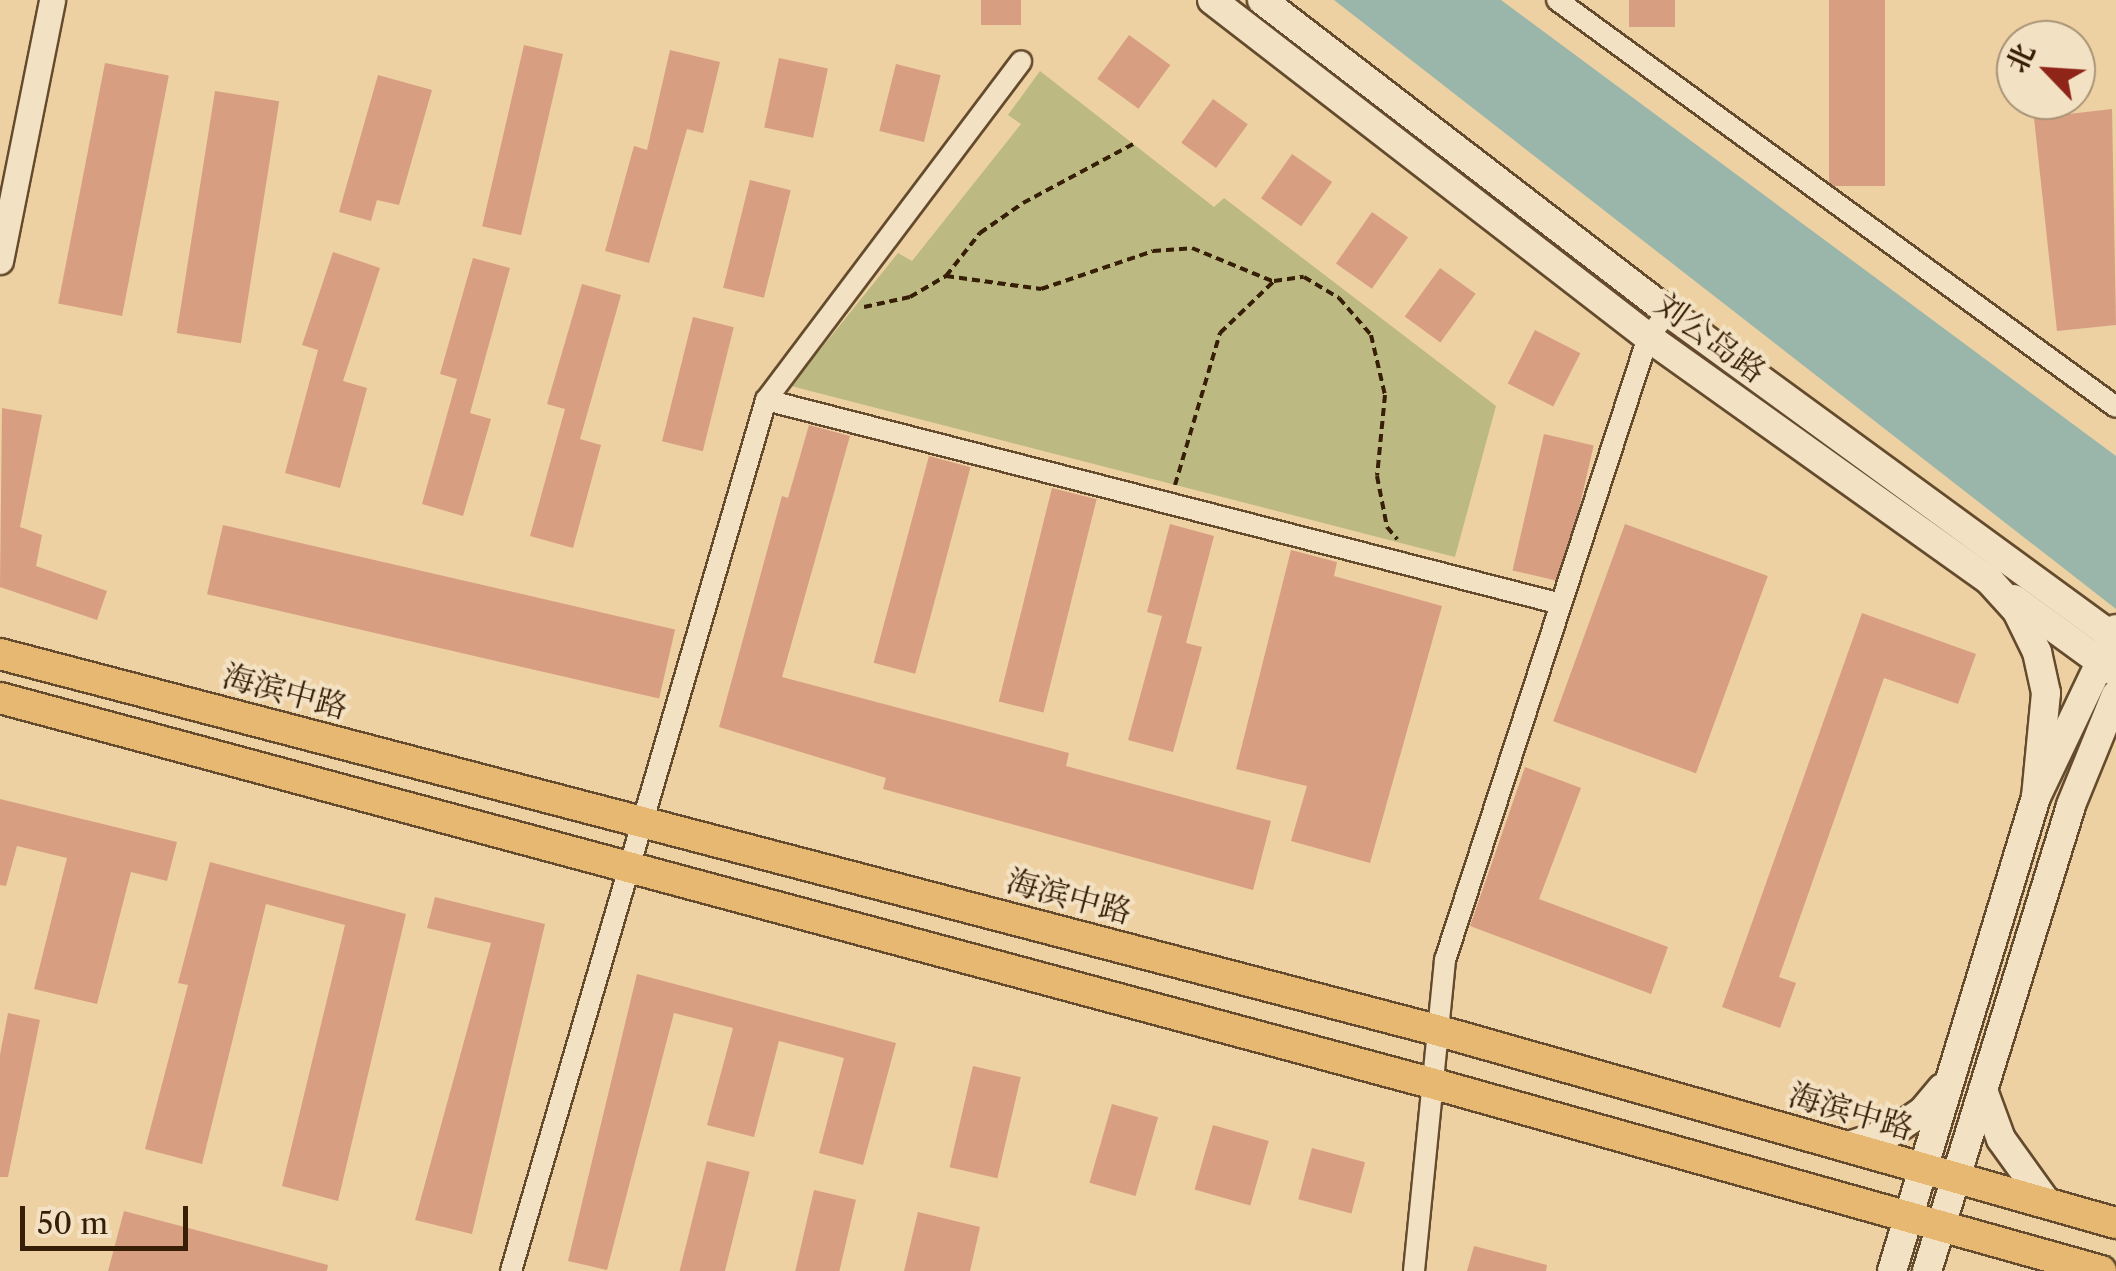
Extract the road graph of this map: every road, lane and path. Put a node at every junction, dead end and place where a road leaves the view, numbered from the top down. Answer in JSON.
{"nodes":[{"id":1,"x":52,"y":0,"type":"edge"},
{"id":2,"x":1212,"y":0,"type":"edge"},
{"id":3,"x":1262,"y":0,"type":"edge"},
{"id":4,"x":1557,"y":0,"type":"edge"},
{"id":5,"x":1021,"y":61,"type":"dead end"},
{"id":6,"x":1133,"y":144,"type":"dead end"},
{"id":7,"x":0,"y":261,"type":"edge"},
{"id":8,"x":946,"y":276,"type":"junction"},
{"id":9,"x":1274,"y":281,"type":"junction"},
{"id":10,"x":854,"y":308,"type":"dead end"},
{"id":11,"x":1668,"y":312,"type":"junction"},
{"id":12,"x":1648,"y":337,"type":"junction"},
{"id":13,"x":766,"y":400,"type":"junction"},
{"id":14,"x":2116,"y":407,"type":"edge"},
{"id":15,"x":1175,"y":486,"type":"dead end"},
{"id":16,"x":1400,"y":544,"type":"dead end"},
{"id":17,"x":1989,"y":580,"type":"junction"},
{"id":18,"x":1557,"y":603,"type":"junction"},
{"id":19,"x":2112,"y":648,"type":"edge"},
{"id":20,"x":0,"y":654,"type":"edge"},
{"id":21,"x":2116,"y":695,"type":"edge"},
{"id":22,"x":0,"y":698,"type":"edge"},
{"id":23,"x":2036,"y":797,"type":"junction"},
{"id":24,"x":640,"y":820,"type":"junction"},
{"id":25,"x":626,"y":866,"type":"junction"},
{"id":26,"x":1436,"y":1030,"type":"junction"},
{"id":27,"x":1950,"y":1079,"type":"junction"},
{"id":28,"x":1431,"y":1083,"type":"junction"},
{"id":29,"x":1983,"y":1090,"type":"junction"},
{"id":30,"x":1845,"y":1147,"type":"junction"},
{"id":31,"x":1922,"y":1169,"type":"junction"},
{"id":32,"x":1956,"y":1178,"type":"junction"},
{"id":33,"x":2046,"y":1203,"type":"junction"},
{"id":34,"x":1908,"y":1218,"type":"junction"},
{"id":35,"x":2116,"y":1222,"type":"edge"},
{"id":36,"x":1940,"y":1228,"type":"junction"},
{"id":37,"x":511,"y":1271,"type":"edge"},
{"id":38,"x":1414,"y":1271,"type":"edge"},
{"id":39,"x":1892,"y":1271,"type":"edge"},
{"id":40,"x":1928,"y":1271,"type":"edge"},
{"id":41,"x":2101,"y":1271,"type":"edge"}],
"edges":[{"from":1,"to":7,"type":"street"},
{"from":2,"to":12,"type":"main road","name":"刘公岛路"},
{"from":3,"to":11,"type":"main road","name":"刘公岛路"},
{"from":4,"to":14,"type":"street"},
{"from":5,"to":13,"type":"street"},
{"from":6,"to":8,"type":"path"},
{"from":8,"to":9,"type":"path"},
{"from":8,"to":10,"type":"path"},
{"from":9,"to":15,"type":"path"},
{"from":9,"to":16,"type":"path"},
{"from":11,"to":12,"type":"street"},
{"from":11,"to":19,"type":"main road","name":"刘公岛路"},
{"from":12,"to":17,"type":"main road","name":"刘公岛路"},
{"from":12,"to":18,"type":"street"},
{"from":13,"to":18,"type":"street"},
{"from":13,"to":24,"type":"street"},
{"from":17,"to":19,"type":"main road"},
{"from":17,"to":23,"type":"main road","name":"刘公岛路"},
{"from":18,"to":26,"type":"street"},
{"from":19,"to":23,"type":"main road","name":"刘公岛路"},
{"from":20,"to":24,"type":"main road","name":"海滨中路"},
{"from":21,"to":29,"type":"main road"},
{"from":22,"to":25,"type":"main road"},
{"from":23,"to":27,"type":"main road","name":"刘公岛路"},
{"from":24,"to":25,"type":"street"},
{"from":24,"to":26,"type":"main road","name":"海滨中路"},
{"from":25,"to":28,"type":"main road"},
{"from":25,"to":37,"type":"street"},
{"from":26,"to":28,"type":"street"},
{"from":26,"to":30,"type":"main road","name":"海滨中路"},
{"from":27,"to":30,"type":"main road"},
{"from":27,"to":31,"type":"main road","name":"刘公岛路"},
{"from":28,"to":34,"type":"main road"},
{"from":28,"to":38,"type":"street"},
{"from":29,"to":32,"type":"main road"},
{"from":29,"to":33,"type":"main road"},
{"from":30,"to":31,"type":"main road","name":"海滨中路"},
{"from":31,"to":32,"type":"main road","name":"海滨中路"},
{"from":31,"to":34,"type":"main road","name":"刘公岛路"},
{"from":32,"to":33,"type":"main road","name":"海滨中路"},
{"from":32,"to":36,"type":"main road"},
{"from":33,"to":35,"type":"main road","name":"海滨中路"},
{"from":34,"to":36,"type":"main road"},
{"from":34,"to":39,"type":"main road","name":"刘公岛路"},
{"from":36,"to":40,"type":"main road"},
{"from":36,"to":41,"type":"main road"}]}
